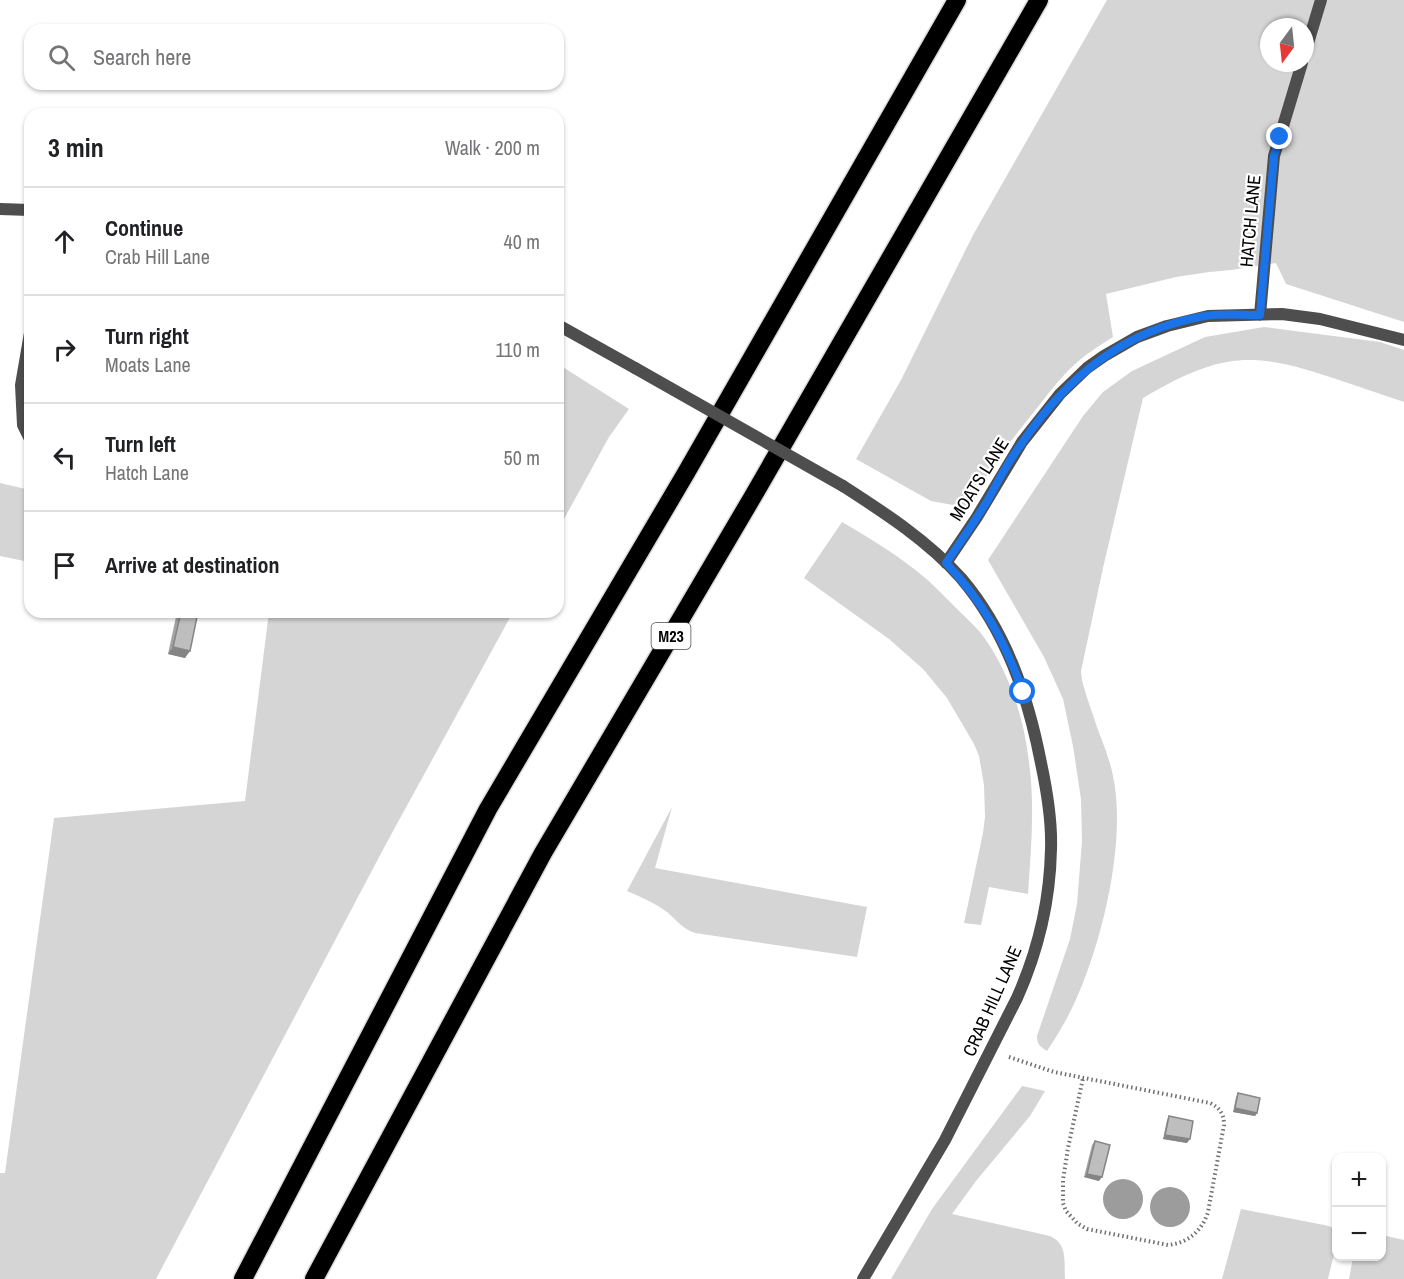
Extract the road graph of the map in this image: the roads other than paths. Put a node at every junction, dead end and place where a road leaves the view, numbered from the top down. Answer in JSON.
{"nodes":[{"id":1,"x":957,"y":0,"type":"edge"},
{"id":2,"x":1039,"y":0,"type":"edge"},
{"id":3,"x":1321,"y":0,"type":"edge"},
{"id":4,"x":1314,"y":23,"type":"edge"},
{"id":5,"x":1299,"y":72,"type":"edge"},
{"id":6,"x":0,"y":209,"type":"edge"},
{"id":7,"x":24,"y":210,"type":"edge"},
{"id":8,"x":1260,"y":315,"type":"junction"},
{"id":9,"x":564,"y":328,"type":"edge"},
{"id":10,"x":1404,"y":340,"type":"edge"},
{"id":11,"x":24,"y":368,"type":"edge"},
{"id":12,"x":24,"y":427,"type":"edge"},
{"id":13,"x":946,"y":563,"type":"junction"},
{"id":14,"x":243,"y":1279,"type":"edge"},
{"id":15,"x":315,"y":1279,"type":"edge"},
{"id":16,"x":863,"y":1279,"type":"edge"}],
"edges":[{"from":1,"to":14,"type":"highway"},
{"from":2,"to":15,"type":"highway","number":"M23"},
{"from":3,"to":4,"type":"street"},
{"from":5,"to":8,"type":"street","name":"HATCH LANE"},
{"from":6,"to":7,"type":"street"},
{"from":8,"to":10,"type":"street","name":"MOATS LANE"},
{"from":8,"to":13,"type":"street","name":"MOATS LANE"},
{"from":9,"to":13,"type":"street","name":"CRAB HILL LANE","bridge":true},
{"from":11,"to":12,"type":"street"},
{"from":13,"to":16,"type":"street","name":"CRAB HILL LANE"}]}
